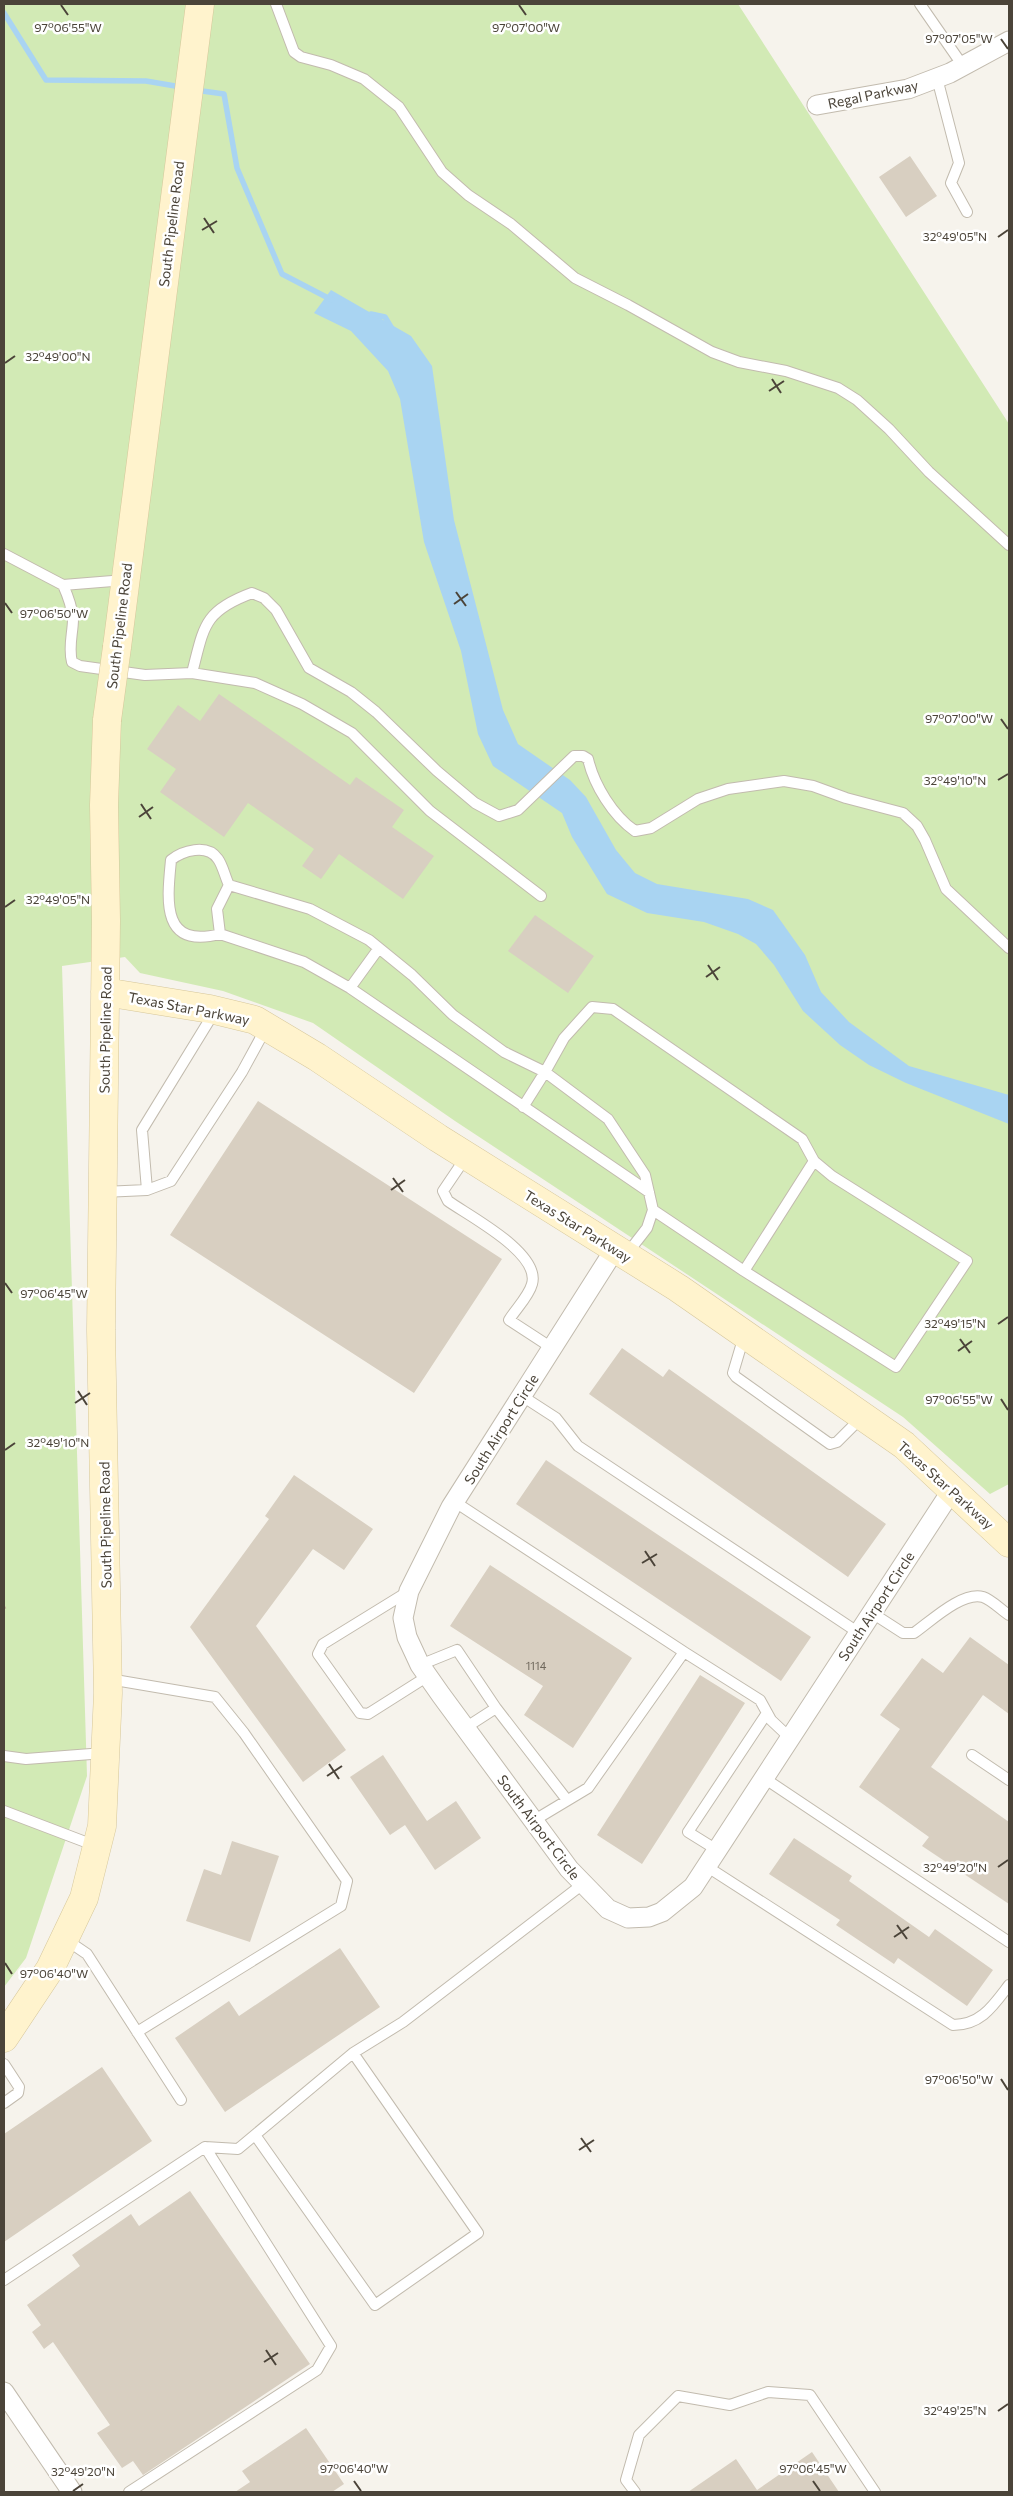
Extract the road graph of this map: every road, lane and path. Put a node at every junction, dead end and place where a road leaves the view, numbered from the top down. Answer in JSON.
{"nodes":[{"id":1,"x":200,"y":4,"type":"edge"},
{"id":2,"x":276,"y":4,"type":"edge"},
{"id":3,"x":920,"y":4,"type":"edge"},
{"id":4,"x":1009,"y":42,"type":"edge"},
{"id":5,"x":963,"y":66,"type":"junction"},
{"id":6,"x":937,"y":78,"type":"junction"},
{"id":7,"x":817,"y":105,"type":"dead end"},
{"id":8,"x":967,"y":212,"type":"dead end"},
{"id":9,"x":1009,"y":545,"type":"edge"},
{"id":10,"x":4,"y":554,"type":"edge"},
{"id":11,"x":125,"y":580,"type":"junction"},
{"id":12,"x":63,"y":585,"type":"junction"},
{"id":13,"x":192,"y":673,"type":"junction"},
{"id":14,"x":229,"y":885,"type":"junction"},
{"id":15,"x":541,"y":896,"type":"dead end"},
{"id":16,"x":220,"y":934,"type":"junction"},
{"id":17,"x":378,"y":948,"type":"junction"},
{"id":18,"x":1009,"y":948,"type":"edge"},
{"id":19,"x":350,"y":988,"type":"junction"},
{"id":20,"x":105,"y":992,"type":"junction"},
{"id":21,"x":216,"y":1011,"type":"junction"},
{"id":22,"x":267,"y":1027,"type":"junction"},
{"id":23,"x":546,"y":1072,"type":"junction"},
{"id":24,"x":522,"y":1107,"type":"junction"},
{"id":25,"x":466,"y":1156,"type":"junction"},
{"id":26,"x":814,"y":1161,"type":"junction"},
{"id":27,"x":147,"y":1190,"type":"junction"},
{"id":28,"x":103,"y":1192,"type":"junction"},
{"id":29,"x":649,"y":1192,"type":"junction"},
{"id":30,"x":653,"y":1210,"type":"junction"},
{"id":31,"x":620,"y":1252,"type":"junction"},
{"id":32,"x":744,"y":1271,"type":"junction"},
{"id":33,"x":745,"y":1335,"type":"junction"},
{"id":34,"x":552,"y":1348,"type":"junction"},
{"id":35,"x":522,"y":1396,"type":"junction"},
{"id":36,"x":862,"y":1416,"type":"junction"},
{"id":37,"x":952,"y":1490,"type":"junction"},
{"id":38,"x":455,"y":1502,"type":"junction"},
{"id":39,"x":1007,"y":1535,"type":"edge"},
{"id":40,"x":408,"y":1591,"type":"junction"},
{"id":41,"x":872,"y":1613,"type":"junction"},
{"id":42,"x":1009,"y":1615,"type":"edge"},
{"id":43,"x":859,"y":1633,"type":"junction"},
{"id":44,"x":684,"y":1652,"type":"junction"},
{"id":45,"x":424,"y":1670,"type":"junction"},
{"id":46,"x":108,"y":1679,"type":"junction"},
{"id":47,"x":496,"y":1708,"type":"junction"},
{"id":48,"x":767,"y":1713,"type":"junction"},
{"id":49,"x":465,"y":1728,"type":"junction"},
{"id":50,"x":790,"y":1738,"type":"junction"},
{"id":51,"x":105,"y":1752,"type":"junction"},
{"id":52,"x":4,"y":1756,"type":"edge"},
{"id":53,"x":972,"y":1756,"type":"dead end"},
{"id":54,"x":764,"y":1778,"type":"junction"},
{"id":55,"x":1009,"y":1780,"type":"edge"},
{"id":56,"x":567,"y":1800,"type":"junction"},
{"id":57,"x":4,"y":1811,"type":"edge"},
{"id":58,"x":533,"y":1821,"type":"junction"},
{"id":59,"x":97,"y":1846,"type":"junction"},
{"id":60,"x":717,"y":1850,"type":"junction"},
{"id":61,"x":706,"y":1866,"type":"junction"},
{"id":62,"x":584,"y":1884,"type":"junction"},
{"id":63,"x":64,"y":1939,"type":"junction"},
{"id":64,"x":1009,"y":1942,"type":"edge"},
{"id":65,"x":1009,"y":1985,"type":"edge"},
{"id":66,"x":137,"y":2032,"type":"junction"},
{"id":67,"x":4,"y":2038,"type":"edge"},
{"id":68,"x":353,"y":2054,"type":"junction"},
{"id":69,"x":4,"y":2064,"type":"edge"},
{"id":70,"x":181,"y":2100,"type":"dead end"},
{"id":71,"x":4,"y":2103,"type":"edge"},
{"id":72,"x":255,"y":2135,"type":"junction"},
{"id":73,"x":205,"y":2147,"type":"junction"},
{"id":74,"x":4,"y":2280,"type":"edge"},
{"id":75,"x":4,"y":2392,"type":"edge"},
{"id":76,"x":72,"y":2492,"type":"edge"},
{"id":77,"x":129,"y":2492,"type":"edge"},
{"id":78,"x":635,"y":2492,"type":"edge"},
{"id":79,"x":876,"y":2492,"type":"edge"}],
"edges":[{"from":1,"to":11,"type":"street","name":"South Pipeline Road"},
{"from":2,"to":9,"type":"lane"},
{"from":3,"to":5,"type":"lane"},
{"from":4,"to":5,"type":"street","name":"Regal Parkway"},
{"from":5,"to":6,"type":"street","name":"Regal Parkway"},
{"from":6,"to":7,"type":"street","name":"Regal Parkway"},
{"from":6,"to":8,"type":"lane"},
{"from":10,"to":12,"type":"lane"},
{"from":11,"to":12,"type":"lane"},
{"from":11,"to":20,"type":"street","name":"South Pipeline Road","bridge":true},
{"from":12,"to":13,"type":"lane"},
{"from":13,"to":15,"type":"lane"},
{"from":13,"to":18,"type":"lane"},
{"from":14,"to":16,"type":"lane"},
{"from":14,"to":16,"type":"lane"},
{"from":14,"to":17,"type":"lane"},
{"from":16,"to":19,"type":"lane"},
{"from":17,"to":19,"type":"lane"},
{"from":17,"to":23,"type":"lane"},
{"from":19,"to":24,"type":"lane"},
{"from":20,"to":21,"type":"street","name":"Texas Star Parkway"},
{"from":20,"to":28,"type":"street","name":"South Pipeline Road"},
{"from":21,"to":22,"type":"street","name":"Texas Star Parkway"},
{"from":21,"to":27,"type":"lane"},
{"from":22,"to":25,"type":"street","name":"Texas Star Parkway"},
{"from":22,"to":27,"type":"lane"},
{"from":23,"to":24,"type":"lane"},
{"from":23,"to":26,"type":"lane"},
{"from":23,"to":29,"type":"lane"},
{"from":24,"to":29,"type":"lane"},
{"from":25,"to":31,"type":"street","name":"Texas Star Parkway"},
{"from":25,"to":34,"type":"lane"},
{"from":26,"to":32,"type":"lane"},
{"from":26,"to":32,"type":"lane"},
{"from":27,"to":28,"type":"lane"},
{"from":28,"to":46,"type":"street","name":"South Pipeline Road"},
{"from":29,"to":30,"type":"lane"},
{"from":30,"to":31,"type":"lane"},
{"from":30,"to":32,"type":"lane"},
{"from":31,"to":33,"type":"street","name":"Texas Star Parkway"},
{"from":31,"to":34,"type":"street","name":"South Airport Circle"},
{"from":33,"to":36,"type":"street","name":"Texas Star Parkway"},
{"from":33,"to":36,"type":"lane"},
{"from":34,"to":35,"type":"street","name":"South Airport Circle"},
{"from":35,"to":38,"type":"street","name":"South Airport Circle"},
{"from":35,"to":43,"type":"lane"},
{"from":36,"to":37,"type":"street","name":"Texas Star Parkway"},
{"from":37,"to":39,"type":"street","name":"Texas Star Parkway"},
{"from":37,"to":41,"type":"street","name":"South Airport Circle"},
{"from":38,"to":40,"type":"street","name":"South Airport Circle"},
{"from":38,"to":44,"type":"lane"},
{"from":40,"to":45,"type":"street","name":"South Airport Circle"},
{"from":40,"to":45,"type":"lane"},
{"from":41,"to":42,"type":"lane"},
{"from":41,"to":43,"type":"street","name":"South Airport Circle"},
{"from":43,"to":50,"type":"street","name":"South Airport Circle"},
{"from":44,"to":48,"type":"lane"},
{"from":44,"to":56,"type":"lane"},
{"from":45,"to":47,"type":"lane"},
{"from":45,"to":49,"type":"street","name":"South Airport Circle"},
{"from":46,"to":51,"type":"street","name":"South Pipeline Road"},
{"from":46,"to":66,"type":"lane"},
{"from":47,"to":49,"type":"lane"},
{"from":47,"to":56,"type":"lane"},
{"from":48,"to":50,"type":"lane"},
{"from":48,"to":60,"type":"lane"},
{"from":49,"to":58,"type":"street","name":"South Airport Circle"},
{"from":50,"to":54,"type":"street","name":"South Airport Circle"},
{"from":51,"to":52,"type":"lane"},
{"from":51,"to":59,"type":"street","name":"South Pipeline Road"},
{"from":53,"to":55,"type":"lane"},
{"from":54,"to":60,"type":"street","name":"South Airport Circle"},
{"from":54,"to":64,"type":"lane"},
{"from":56,"to":58,"type":"lane"},
{"from":57,"to":59,"type":"lane"},
{"from":58,"to":62,"type":"street","name":"South Airport Circle"},
{"from":59,"to":63,"type":"street","name":"South Pipeline Road"},
{"from":60,"to":61,"type":"street","name":"South Airport Circle"},
{"from":61,"to":62,"type":"street","name":"South Airport Circle"},
{"from":61,"to":65,"type":"lane"},
{"from":62,"to":68,"type":"lane"},
{"from":63,"to":66,"type":"lane"},
{"from":63,"to":67,"type":"street","name":"South Pipeline Road"},
{"from":66,"to":70,"type":"lane"},
{"from":68,"to":72,"type":"lane"},
{"from":68,"to":72,"type":"lane"},
{"from":69,"to":71,"type":"lane"},
{"from":72,"to":73,"type":"lane"},
{"from":73,"to":74,"type":"lane"},
{"from":73,"to":77,"type":"lane"},
{"from":75,"to":76,"type":"street"},
{"from":78,"to":79,"type":"lane"}]}
